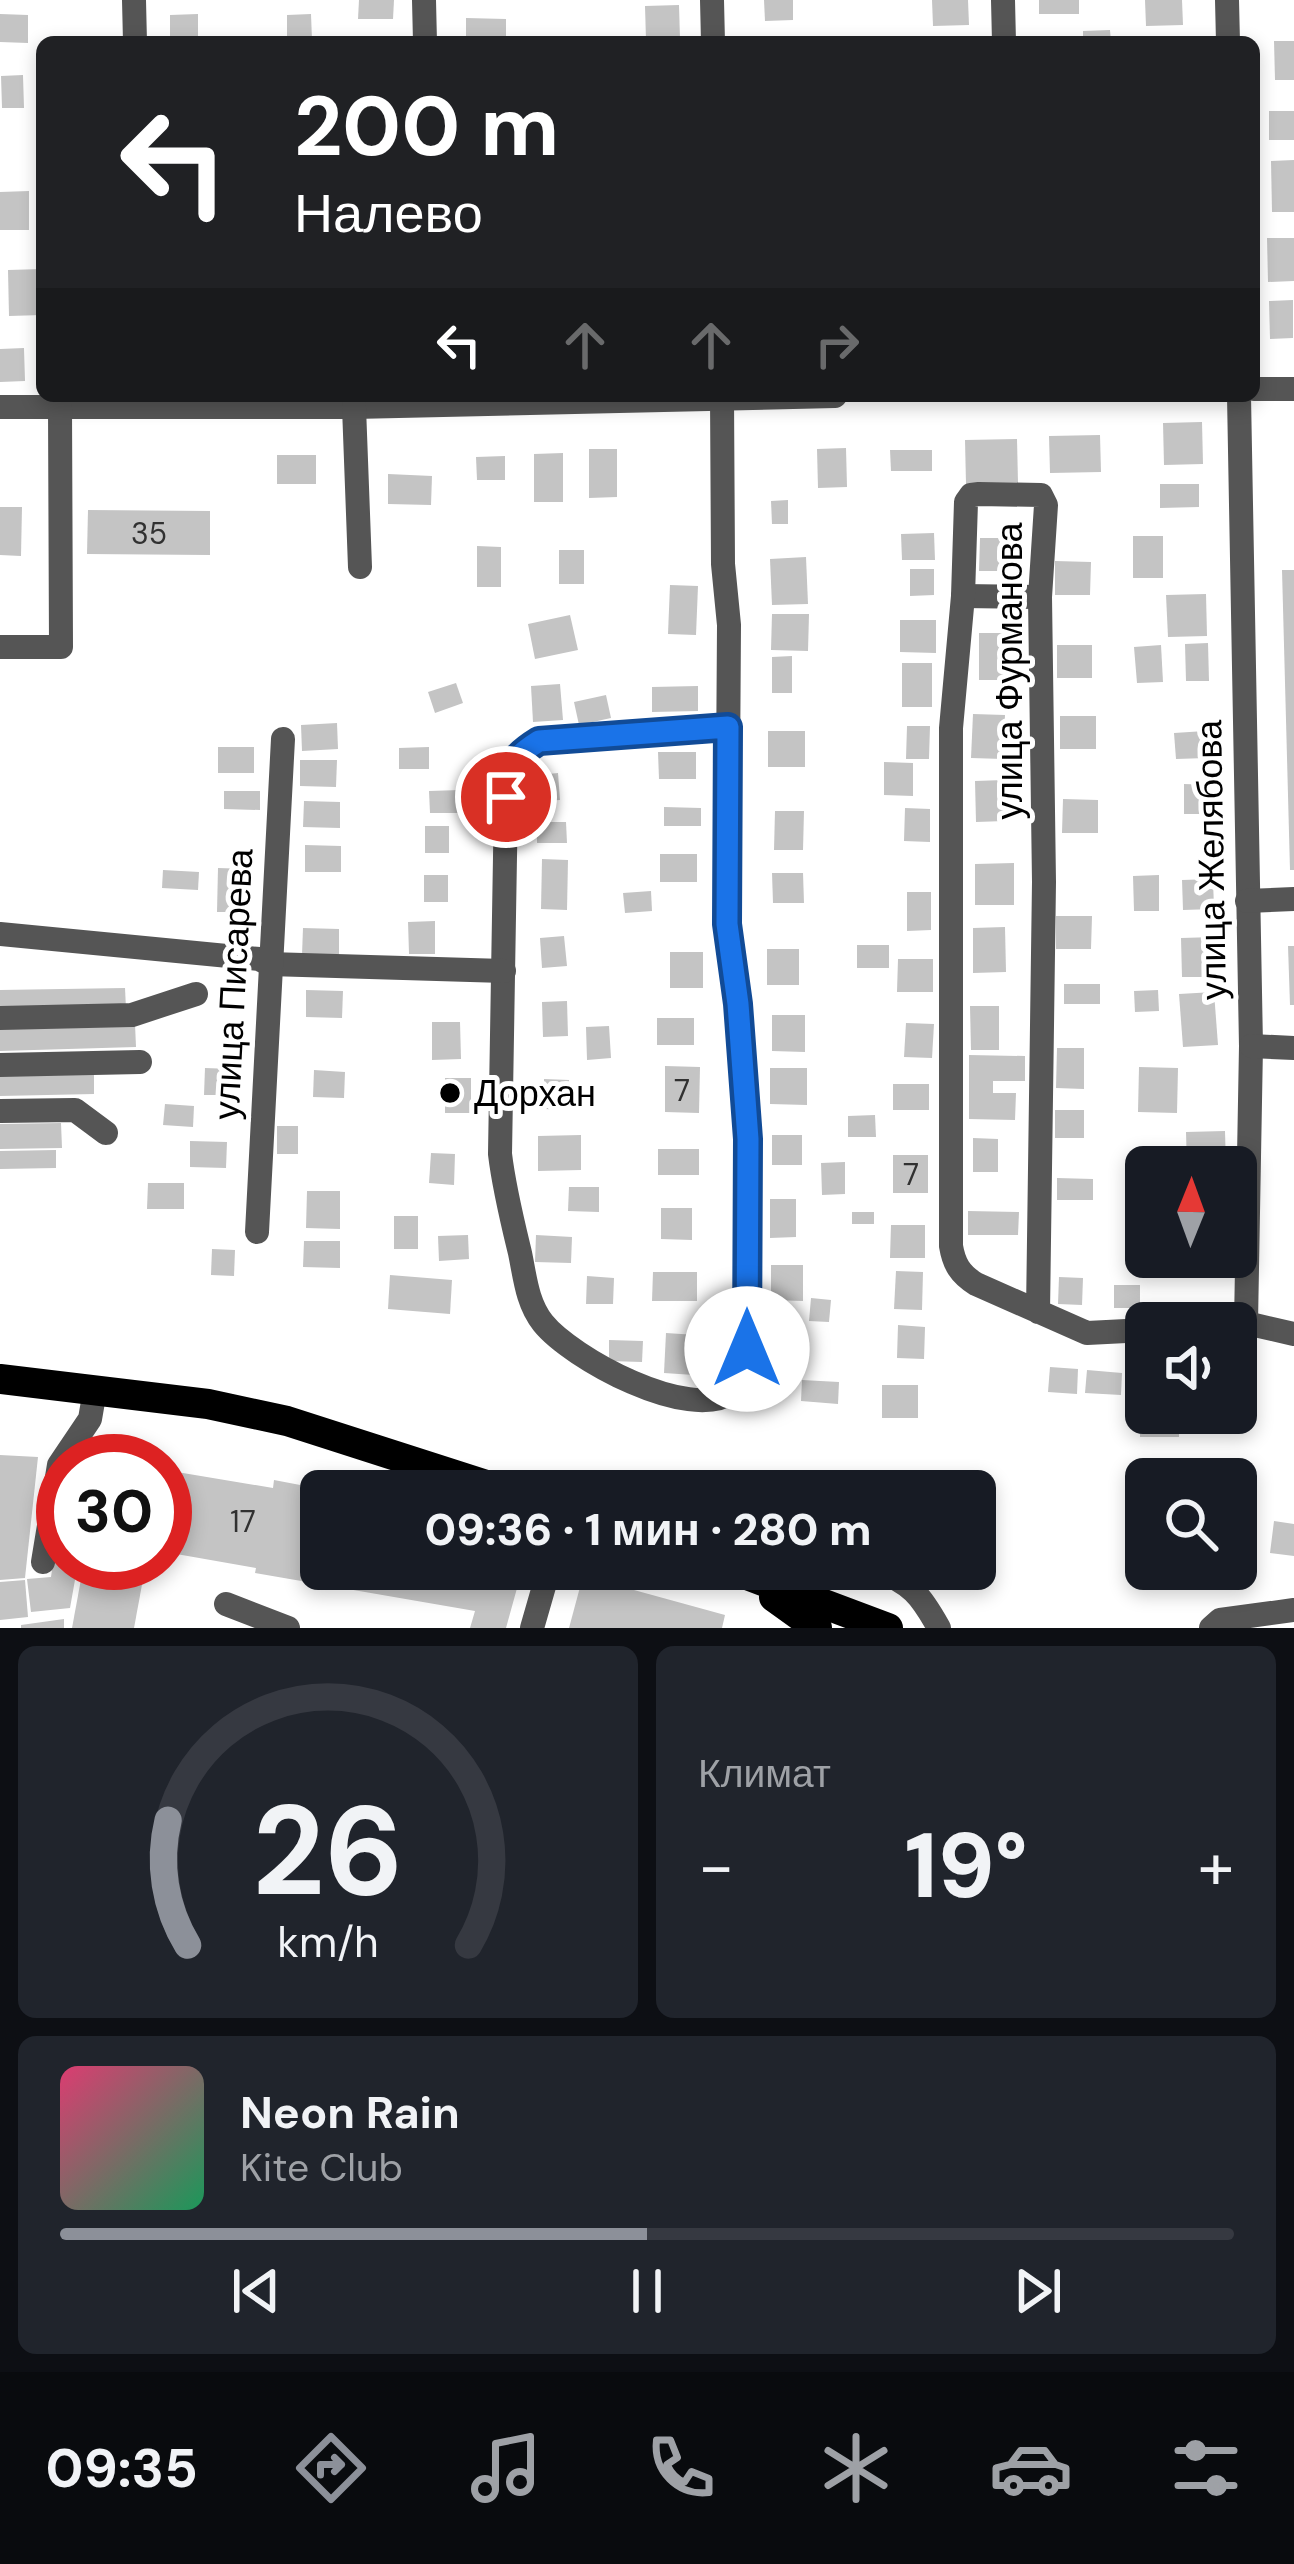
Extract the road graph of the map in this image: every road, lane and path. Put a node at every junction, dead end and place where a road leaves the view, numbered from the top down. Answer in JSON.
{"nodes":[{"id":1,"x":134,"y":0,"type":"edge"},
{"id":2,"x":424,"y":0,"type":"edge"},
{"id":3,"x":712,"y":0,"type":"edge"},
{"id":4,"x":1003,"y":0,"type":"edge"},
{"id":5,"x":1227,"y":0,"type":"edge"},
{"id":6,"x":135,"y":36,"type":"edge"},
{"id":7,"x":425,"y":36,"type":"edge"},
{"id":8,"x":713,"y":36,"type":"edge"},
{"id":9,"x":1004,"y":36,"type":"edge"},
{"id":10,"x":1228,"y":36,"type":"edge"},
{"id":11,"x":1260,"y":389,"type":"edge"},
{"id":12,"x":1294,"y":389,"type":"edge"},
{"id":13,"x":129,"y":402,"type":"edge"},
{"id":14,"x":178,"y":402,"type":"edge"},
{"id":15,"x":411,"y":402,"type":"edge"},
{"id":16,"x":722,"y":402,"type":"edge"},
{"id":17,"x":1238,"y":402,"type":"edge"},
{"id":18,"x":0,"y":406,"type":"edge"},
{"id":19,"x":60,"y":407,"type":"junction"},
{"id":20,"x":354,"y":407,"type":"junction"},
{"id":21,"x":360,"y":567,"type":"dead end"},
{"id":22,"x":963,"y":596,"type":"junction"},
{"id":23,"x":1040,"y":597,"type":"junction"},
{"id":24,"x":0,"y":647,"type":"edge"},
{"id":25,"x":728,"y":727,"type":"junction"},
{"id":26,"x":283,"y":740,"type":"dead end"},
{"id":27,"x":1294,"y":899,"type":"edge"},
{"id":28,"x":1247,"y":901,"type":"junction"},
{"id":29,"x":0,"y":934,"type":"edge"},
{"id":30,"x":269,"y":964,"type":"junction"},
{"id":31,"x":504,"y":971,"type":"junction"},
{"id":32,"x":196,"y":994,"type":"dead end"},
{"id":33,"x":0,"y":1018,"type":"edge"},
{"id":34,"x":1251,"y":1046,"type":"junction"},
{"id":35,"x":1294,"y":1048,"type":"edge"},
{"id":36,"x":140,"y":1062,"type":"dead end"},
{"id":37,"x":0,"y":1065,"type":"edge"},
{"id":38,"x":0,"y":1111,"type":"edge"},
{"id":39,"x":106,"y":1133,"type":"dead end"},
{"id":40,"x":257,"y":1232,"type":"dead end"},
{"id":41,"x":1239,"y":1302,"type":"edge"},
{"id":42,"x":1038,"y":1312,"type":"junction"},
{"id":43,"x":1257,"y":1327,"type":"edge"},
{"id":44,"x":1125,"y":1331,"type":"edge"},
{"id":45,"x":1294,"y":1334,"type":"edge"},
{"id":46,"x":0,"y":1379,"type":"edge"},
{"id":47,"x":95,"y":1390,"type":"junction"},
{"id":48,"x":80,"y":1434,"type":"edge"},
{"id":49,"x":441,"y":1470,"type":"edge"},
{"id":50,"x":543,"y":1590,"type":"edge"},
{"id":51,"x":763,"y":1590,"type":"edge"},
{"id":52,"x":782,"y":1590,"type":"edge"},
{"id":53,"x":913,"y":1590,"type":"edge"},
{"id":54,"x":226,"y":1604,"type":"dead end"},
{"id":55,"x":1294,"y":1610,"type":"edge"},
{"id":56,"x":861,"y":1622,"type":"edge"},
{"id":57,"x":288,"y":1628,"type":"edge"},
{"id":58,"x":532,"y":1628,"type":"edge"},
{"id":59,"x":818,"y":1628,"type":"edge"},
{"id":60,"x":888,"y":1628,"type":"edge"},
{"id":61,"x":939,"y":1628,"type":"edge"},
{"id":62,"x":1211,"y":1628,"type":"edge"}],
"edges":[{"from":1,"to":6,"type":"street"},
{"from":2,"to":7,"type":"street"},
{"from":3,"to":8,"type":"street"},
{"from":4,"to":9,"type":"street"},
{"from":5,"to":10,"type":"street"},
{"from":11,"to":12,"type":"street"},
{"from":13,"to":19,"type":"street"},
{"from":14,"to":20,"type":"street"},
{"from":15,"to":20,"type":"street"},
{"from":16,"to":25,"type":"street"},
{"from":17,"to":28,"type":"street","name":"улица Желябова"},
{"from":18,"to":19,"type":"street"},
{"from":19,"to":24,"type":"street"},
{"from":20,"to":21,"type":"street"},
{"from":22,"to":23,"type":"street"},
{"from":22,"to":23,"type":"street","name":"улица Фурманова"},
{"from":22,"to":42,"type":"street","name":"улица Фурманова"},
{"from":23,"to":42,"type":"street","name":"улица Фурманова"},
{"from":25,"to":31,"type":"street"},
{"from":25,"to":31,"type":"street"},
{"from":26,"to":30,"type":"street","name":"улица Писарева"},
{"from":27,"to":28,"type":"street"},
{"from":28,"to":34,"type":"street","name":"улица Желябова"},
{"from":29,"to":30,"type":"street"},
{"from":30,"to":31,"type":"street"},
{"from":30,"to":40,"type":"street","name":"улица Писарева"},
{"from":32,"to":33,"type":"street"},
{"from":34,"to":35,"type":"street"},
{"from":34,"to":41,"type":"street","name":"улица Желябова"},
{"from":36,"to":37,"type":"street"},
{"from":38,"to":39,"type":"street"},
{"from":42,"to":44,"type":"street"},
{"from":43,"to":45,"type":"street"},
{"from":46,"to":47,"type":"main road"},
{"from":47,"to":48,"type":"street"},
{"from":47,"to":49,"type":"main road"},
{"from":50,"to":58,"type":"street"},
{"from":51,"to":59,"type":"main road"},
{"from":52,"to":56,"type":"main road"},
{"from":53,"to":61,"type":"street"},
{"from":54,"to":57,"type":"street"},
{"from":55,"to":62,"type":"street"},
{"from":56,"to":60,"type":"main road"}]}
